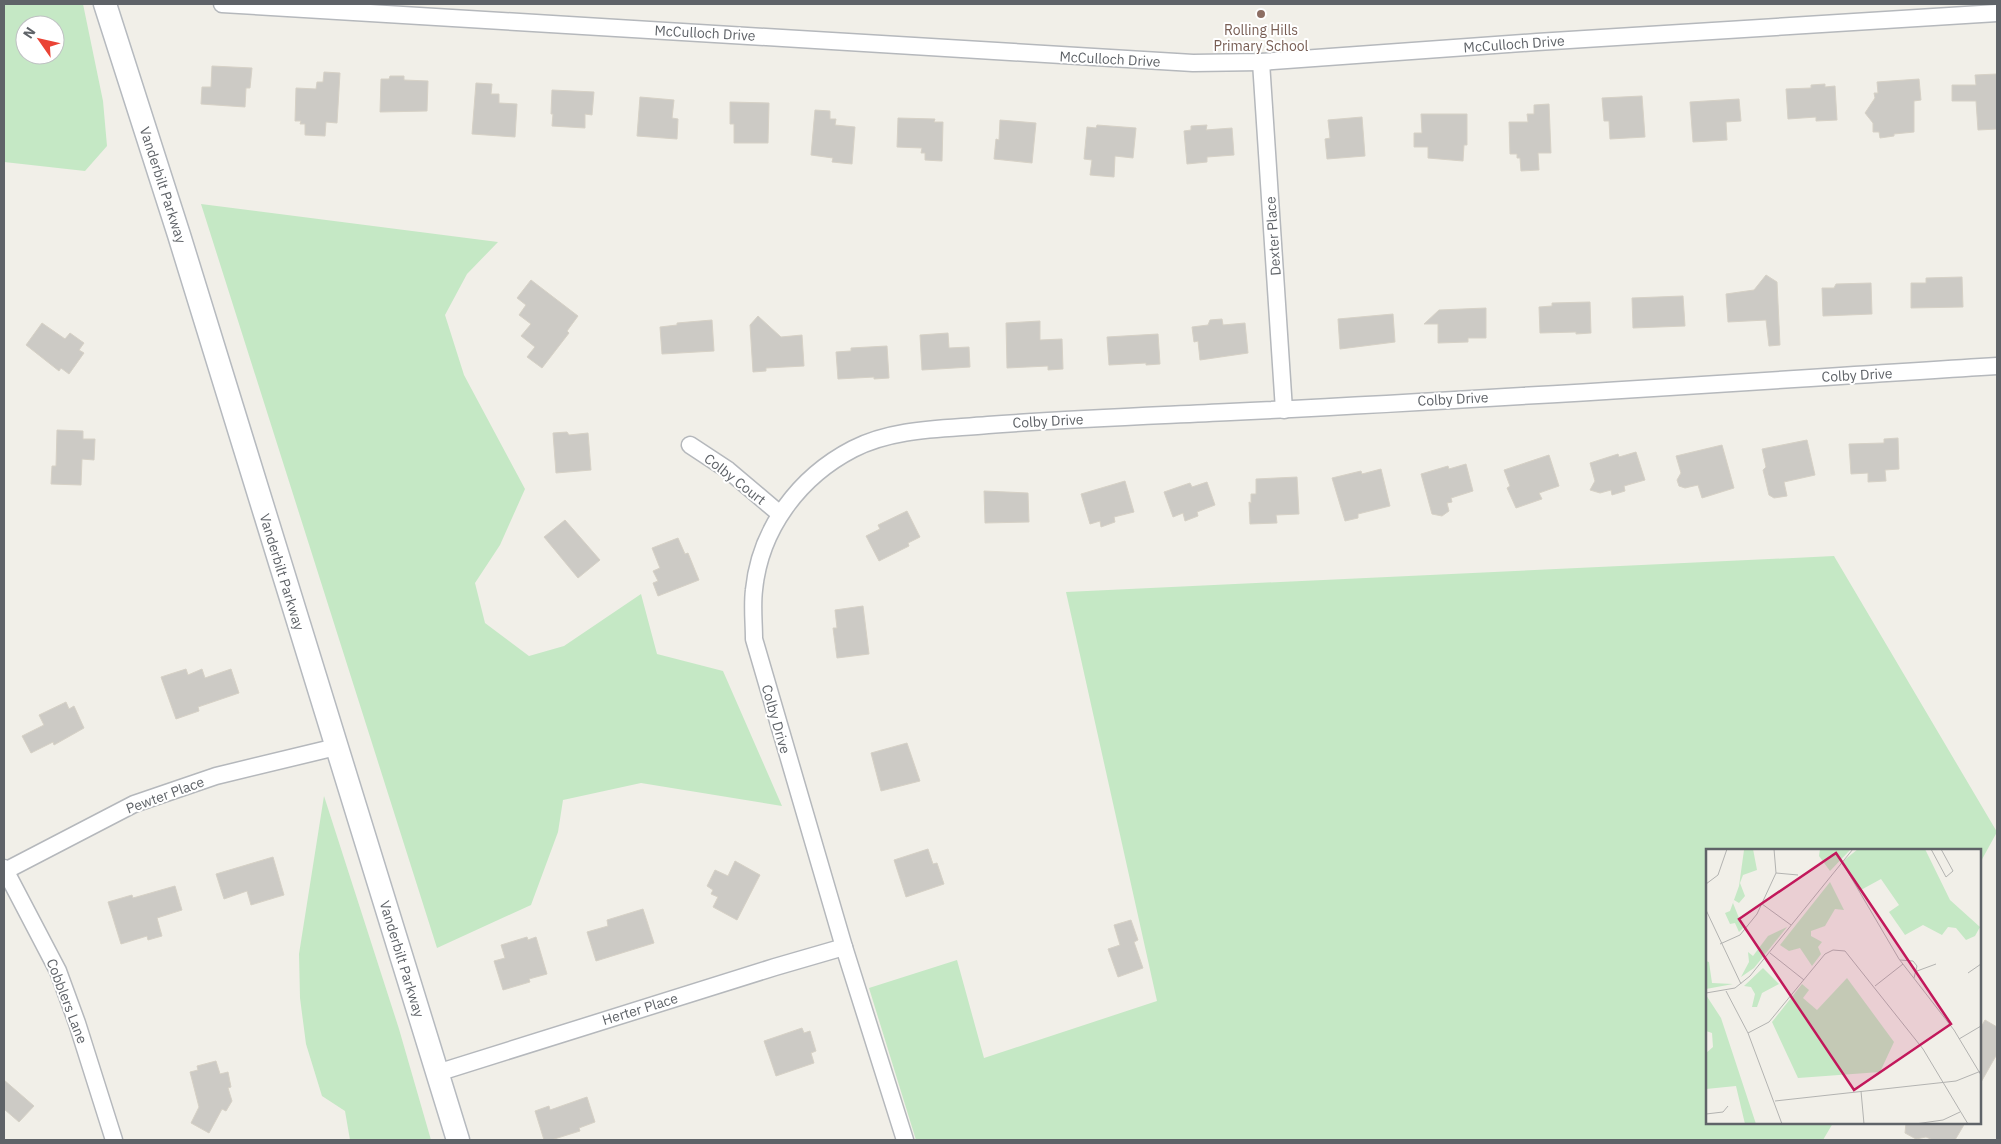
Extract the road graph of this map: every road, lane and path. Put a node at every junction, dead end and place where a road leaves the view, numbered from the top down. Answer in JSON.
{"nodes":[{"id":1,"x":105,"y":4,"type":"edge"},
{"id":2,"x":222,"y":4,"type":"edge"},
{"id":3,"x":1997,"y":13,"type":"edge"},
{"id":4,"x":1261,"y":62,"type":"junction"},
{"id":5,"x":1997,"y":366,"type":"edge"},
{"id":6,"x":1284,"y":410,"type":"junction"},
{"id":7,"x":690,"y":445,"type":"dead end"},
{"id":8,"x":780,"y":514,"type":"junction"},
{"id":9,"x":336,"y":747,"type":"junction"},
{"id":10,"x":5,"y":869,"type":"edge"},
{"id":11,"x":844,"y":947,"type":"junction"},
{"id":12,"x":437,"y":1073,"type":"junction"},
{"id":13,"x":114,"y":1140,"type":"edge"},
{"id":14,"x":458,"y":1140,"type":"edge"},
{"id":15,"x":905,"y":1140,"type":"edge"}],
"edges":[{"from":1,"to":9,"type":"main road","name":"Vanderbilt Parkway"},
{"from":2,"to":4,"type":"street","name":"McCulloch Drive"},
{"from":3,"to":4,"type":"street","name":"McCulloch Drive"},
{"from":4,"to":6,"type":"street","name":"Dexter Place"},
{"from":5,"to":6,"type":"street","name":"Colby Drive"},
{"from":6,"to":8,"type":"street","name":"Colby Drive"},
{"from":7,"to":8,"type":"street","name":"Colby Court"},
{"from":8,"to":11,"type":"street","name":"Colby Drive"},
{"from":9,"to":10,"type":"street","name":"Pewter Place"},
{"from":9,"to":12,"type":"main road","name":"Vanderbilt Parkway"},
{"from":10,"to":13,"type":"street","name":"Cobblers Lane"},
{"from":11,"to":12,"type":"street","name":"Herter Place"},
{"from":11,"to":15,"type":"street","name":"Colby Drive"},
{"from":12,"to":14,"type":"main road","name":"Vanderbilt Parkway"}]}
